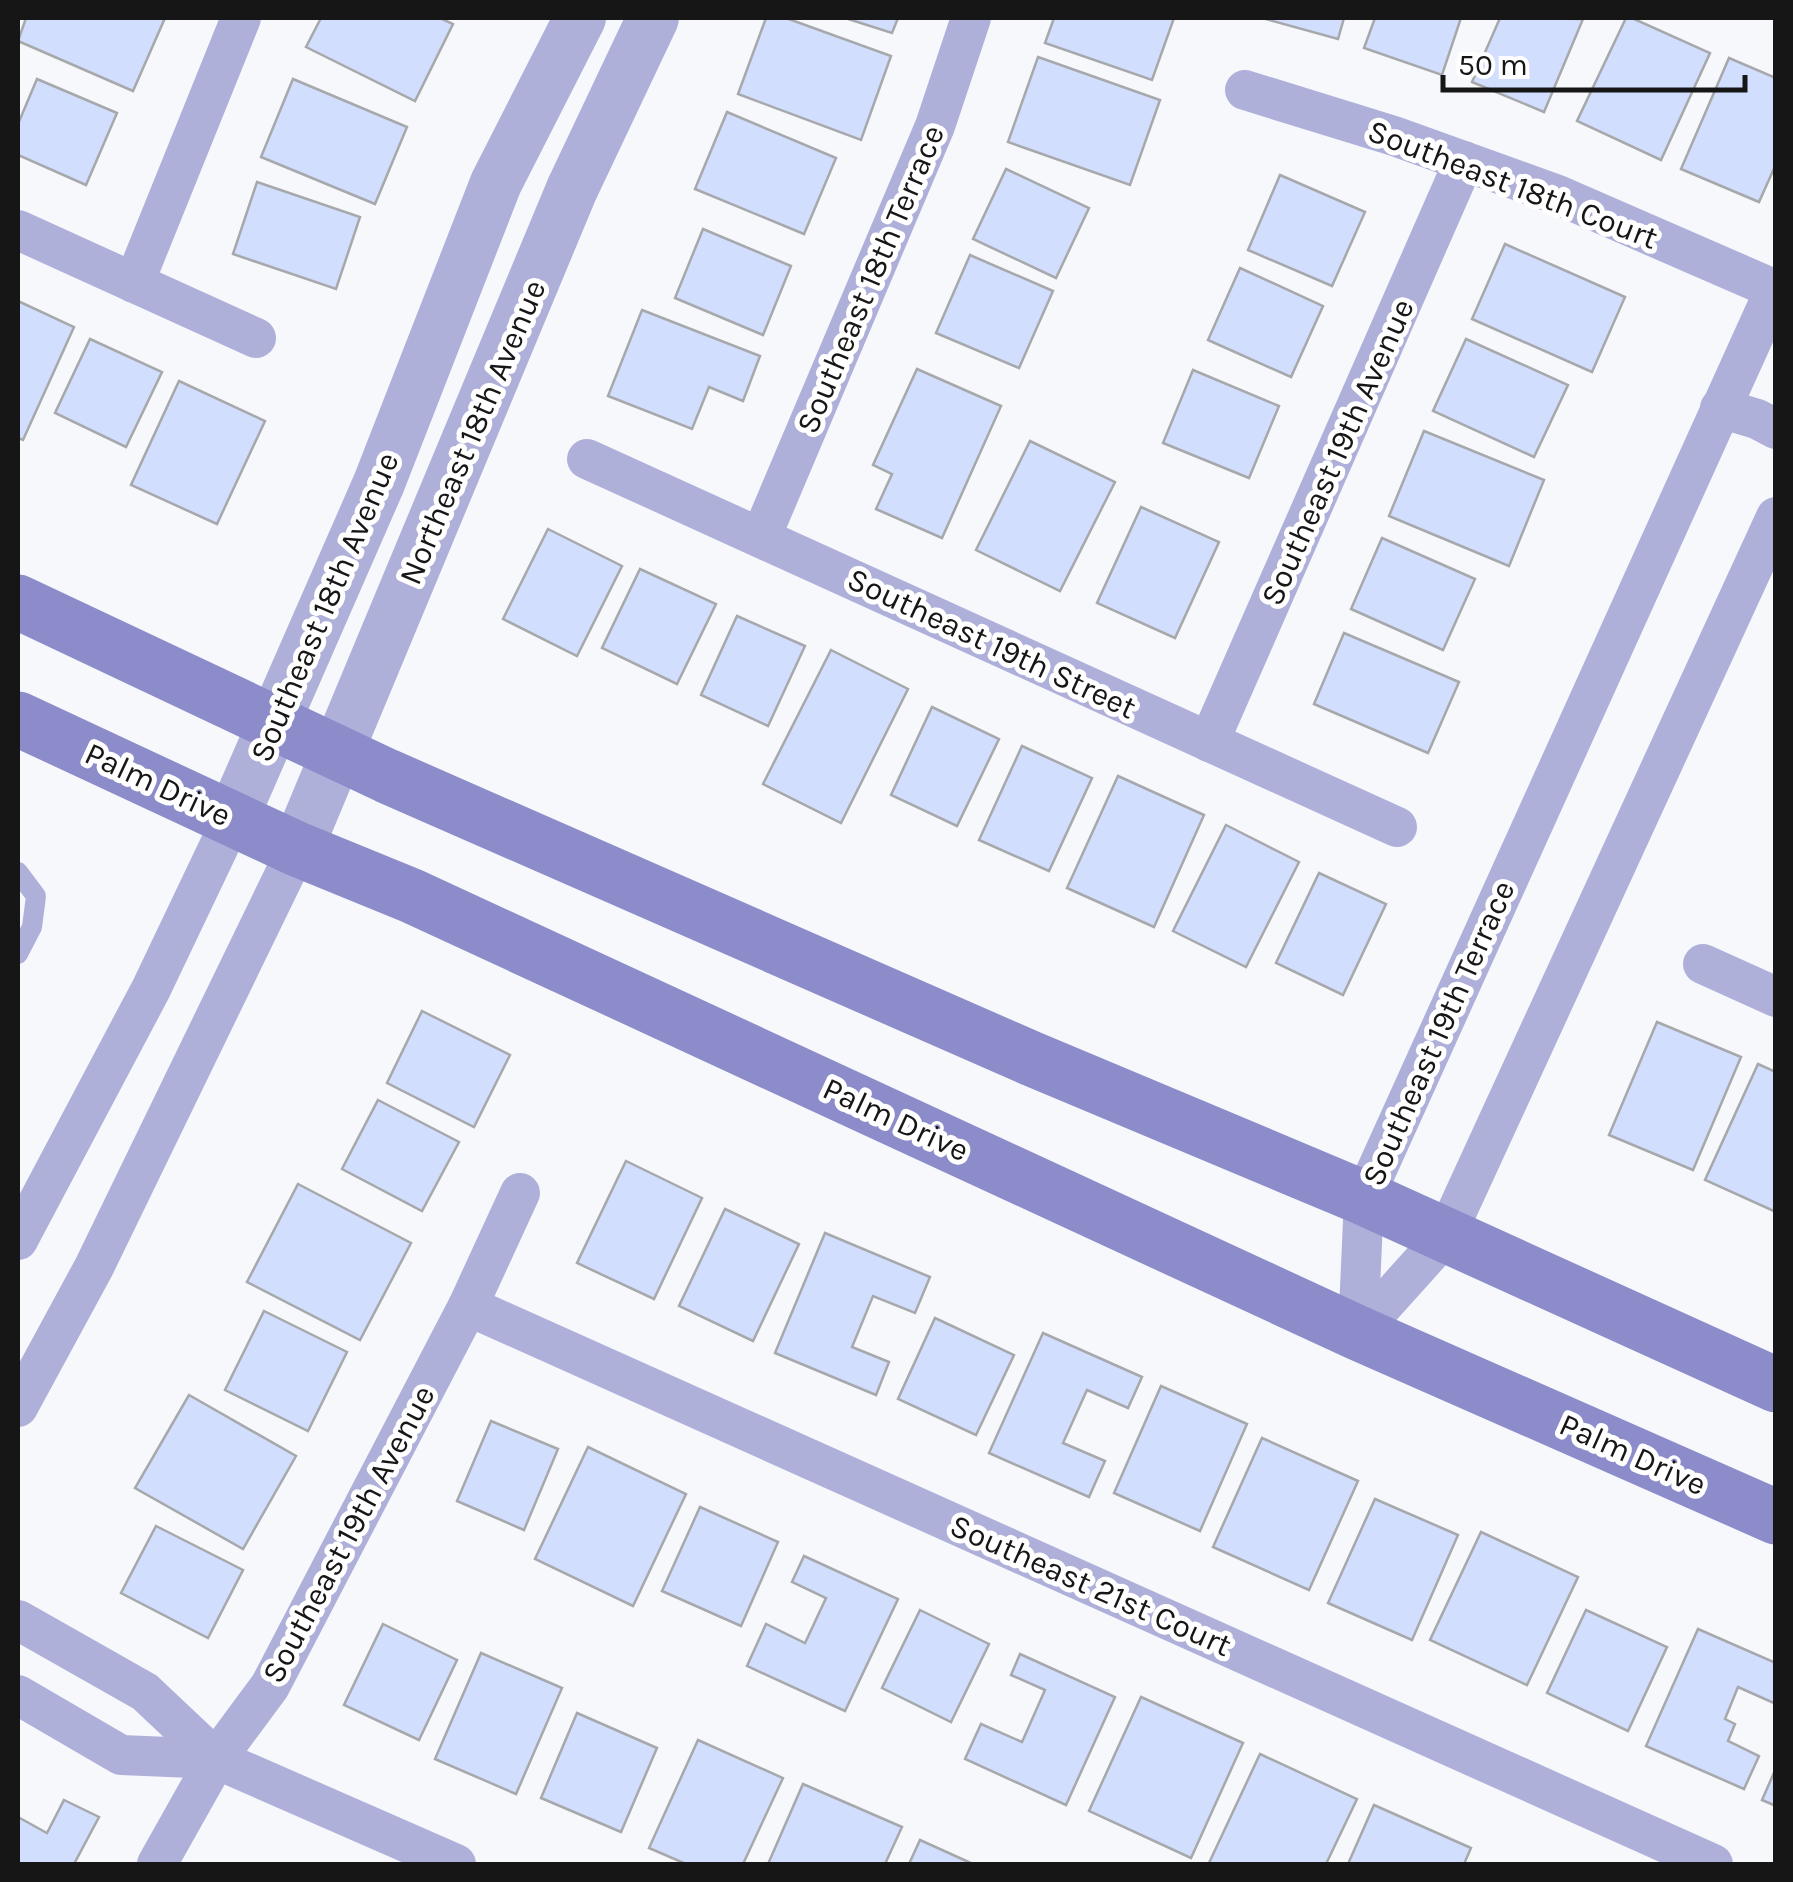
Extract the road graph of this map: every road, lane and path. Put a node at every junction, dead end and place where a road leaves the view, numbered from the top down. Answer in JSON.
{"nodes":[{"id":1,"x":241,"y":18,"type":"edge"},
{"id":2,"x":580,"y":18,"type":"edge"},
{"id":3,"x":653,"y":18,"type":"edge"},
{"id":4,"x":972,"y":18,"type":"edge"},
{"id":5,"x":1245,"y":90,"type":"dead end"},
{"id":6,"x":1464,"y":161,"type":"junction"},
{"id":7,"x":18,"y":230,"type":"edge"},
{"id":8,"x":134,"y":284,"type":"junction"},
{"id":9,"x":1775,"y":289,"type":"edge"},
{"id":10,"x":256,"y":338,"type":"dead end"},
{"id":11,"x":1720,"y":408,"type":"junction"},
{"id":12,"x":1776,"y":429,"type":"edge"},
{"id":13,"x":587,"y":459,"type":"dead end"},
{"id":14,"x":1776,"y":517,"type":"edge"},
{"id":15,"x":760,"y":537,"type":"junction"},
{"id":16,"x":18,"y":602,"type":"edge"},
{"id":17,"x":18,"y":719,"type":"edge"},
{"id":18,"x":275,"y":724,"type":"junction"},
{"id":19,"x":1210,"y":742,"type":"junction"},
{"id":20,"x":336,"y":754,"type":"junction"},
{"id":21,"x":232,"y":819,"type":"junction"},
{"id":22,"x":1397,"y":827,"type":"dead end"},
{"id":23,"x":298,"y":850,"type":"junction"},
{"id":24,"x":18,"y":872,"type":"edge"},
{"id":25,"x":18,"y":954,"type":"edge"},
{"id":26,"x":1703,"y":964,"type":"dead end"},
{"id":27,"x":1776,"y":997,"type":"edge"},
{"id":28,"x":520,"y":1193,"type":"dead end"},
{"id":29,"x":1364,"y":1198,"type":"junction"},
{"id":30,"x":1446,"y":1234,"type":"junction"},
{"id":31,"x":18,"y":1240,"type":"edge"},
{"id":32,"x":468,"y":1306,"type":"junction"},
{"id":33,"x":1358,"y":1333,"type":"junction"},
{"id":34,"x":1776,"y":1385,"type":"edge"},
{"id":35,"x":18,"y":1407,"type":"edge"},
{"id":36,"x":1776,"y":1517,"type":"edge"},
{"id":37,"x":18,"y":1620,"type":"edge"},
{"id":38,"x":18,"y":1696,"type":"edge"},
{"id":39,"x":216,"y":1760,"type":"junction"},
{"id":40,"x":157,"y":1864,"type":"edge"},
{"id":41,"x":456,"y":1864,"type":"edge"},
{"id":42,"x":1713,"y":1864,"type":"edge"}],
"edges":[{"from":1,"to":8,"type":"street"},
{"from":2,"to":18,"type":"street","name":"Southeast 18th Avenue"},
{"from":3,"to":20,"type":"street","name":"Northeast 18th Avenue"},
{"from":4,"to":15,"type":"street","name":"Southeast 18th Terrace"},
{"from":5,"to":6,"type":"street","name":"Southeast 18th Court"},
{"from":6,"to":9,"type":"street","name":"Southeast 18th Court"},
{"from":6,"to":19,"type":"street","name":"Southeast 19th Avenue"},
{"from":7,"to":8,"type":"street"},
{"from":8,"to":10,"type":"street"},
{"from":9,"to":11,"type":"street","name":"Southeast 19th Terrace"},
{"from":11,"to":12,"type":"street"},
{"from":11,"to":29,"type":"street","name":"Southeast 19th Terrace"},
{"from":13,"to":15,"type":"street","name":"Southeast 19th Street"},
{"from":14,"to":30,"type":"street"},
{"from":15,"to":19,"type":"street","name":"Southeast 19th Street"},
{"from":16,"to":18,"type":"main road"},
{"from":17,"to":21,"type":"main road","name":"Palm Drive"},
{"from":18,"to":20,"type":"main road"},
{"from":18,"to":21,"type":"street","name":"Southeast 18th Avenue"},
{"from":19,"to":22,"type":"street","name":"Southeast 19th Street"},
{"from":20,"to":23,"type":"street","name":"Northeast 18th Avenue"},
{"from":20,"to":29,"type":"main road"},
{"from":21,"to":23,"type":"main road","name":"Palm Drive"},
{"from":21,"to":31,"type":"street","name":"Southeast 18th Avenue"},
{"from":23,"to":33,"type":"main road","name":"Palm Drive"},
{"from":23,"to":35,"type":"street"},
{"from":24,"to":25,"type":"lane"},
{"from":26,"to":27,"type":"street"},
{"from":28,"to":32,"type":"street","name":"Southeast 19th Avenue"},
{"from":29,"to":30,"type":"main road"},
{"from":29,"to":33,"type":"street","name":"Southeast 19th Terrace"},
{"from":30,"to":33,"type":"street"},
{"from":30,"to":34,"type":"main road"},
{"from":32,"to":39,"type":"street","name":"Southeast 19th Avenue"},
{"from":32,"to":42,"type":"street","name":"Southeast 21st Court"},
{"from":33,"to":36,"type":"main road","name":"Palm Drive"},
{"from":37,"to":39,"type":"street"},
{"from":38,"to":39,"type":"street"},
{"from":39,"to":40,"type":"street","name":"Southeast 19th Avenue"},
{"from":39,"to":41,"type":"street"}]}
